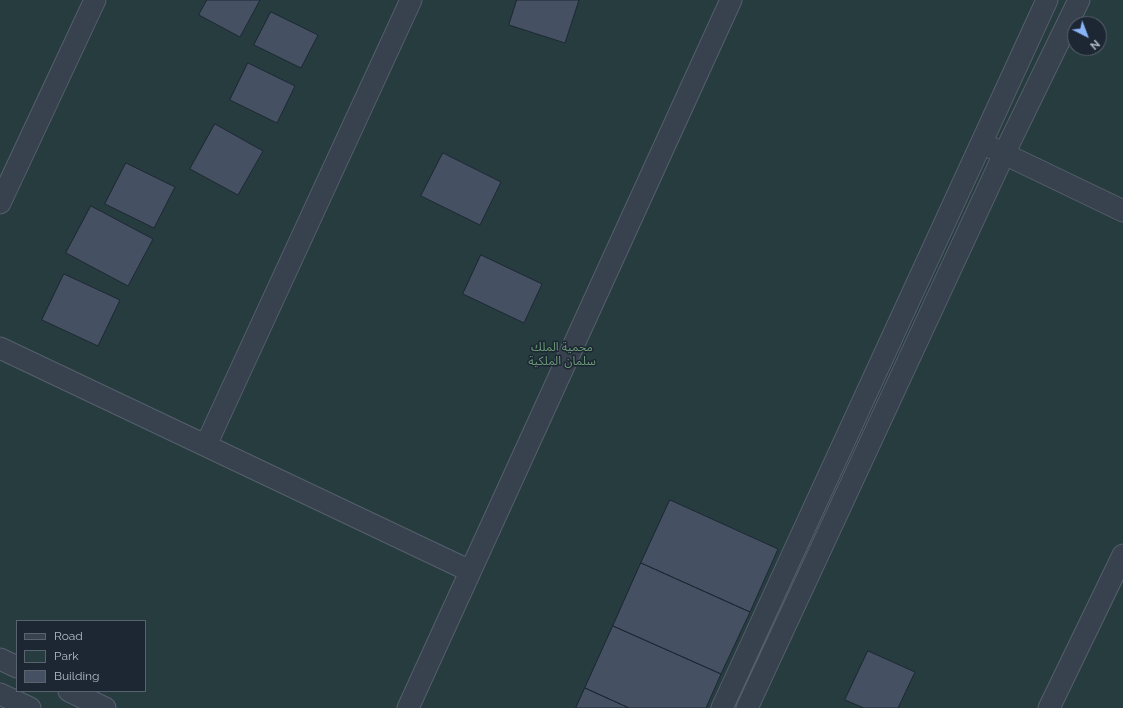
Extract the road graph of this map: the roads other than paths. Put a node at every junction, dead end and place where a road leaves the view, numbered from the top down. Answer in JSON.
{"nodes":[{"id":1,"x":95,"y":0,"type":"edge"},
{"id":2,"x":410,"y":0,"type":"edge"},
{"id":3,"x":730,"y":0,"type":"edge"},
{"id":4,"x":1047,"y":0,"type":"edge"},
{"id":5,"x":1079,"y":0,"type":"edge"},
{"id":6,"x":980,"y":142,"type":"junction"},
{"id":7,"x":1004,"y":154,"type":"junction"},
{"id":8,"x":0,"y":204,"type":"edge"},
{"id":9,"x":1123,"y":211,"type":"edge"},
{"id":10,"x":0,"y":348,"type":"edge"},
{"id":11,"x":206,"y":445,"type":"junction"},
{"id":12,"x":1123,"y":555,"type":"edge"},
{"id":13,"x":470,"y":571,"type":"junction"},
{"id":14,"x":0,"y":659,"type":"edge"},
{"id":15,"x":16,"y":667,"type":"edge"},
{"id":16,"x":71,"y":692,"type":"edge"},
{"id":17,"x":0,"y":694,"type":"edge"},
{"id":18,"x":752,"y":706,"type":"edge"},
{"id":19,"x":30,"y":708,"type":"edge"},
{"id":20,"x":105,"y":708,"type":"edge"},
{"id":21,"x":408,"y":708,"type":"edge"},
{"id":22,"x":722,"y":708,"type":"edge"},
{"id":23,"x":1049,"y":708,"type":"edge"}],
"edges":[{"from":1,"to":8,"type":"street"},
{"from":2,"to":11,"type":"street"},
{"from":3,"to":13,"type":"street"},
{"from":4,"to":6,"type":"street"},
{"from":5,"to":7,"type":"street"},
{"from":6,"to":7,"type":"street"},
{"from":6,"to":22,"type":"street"},
{"from":7,"to":9,"type":"street"},
{"from":7,"to":18,"type":"street"},
{"from":10,"to":11,"type":"street"},
{"from":11,"to":13,"type":"street"},
{"from":12,"to":23,"type":"street"},
{"from":13,"to":21,"type":"street"},
{"from":14,"to":15,"type":"street"},
{"from":16,"to":20,"type":"street"},
{"from":17,"to":19,"type":"street"}]}
